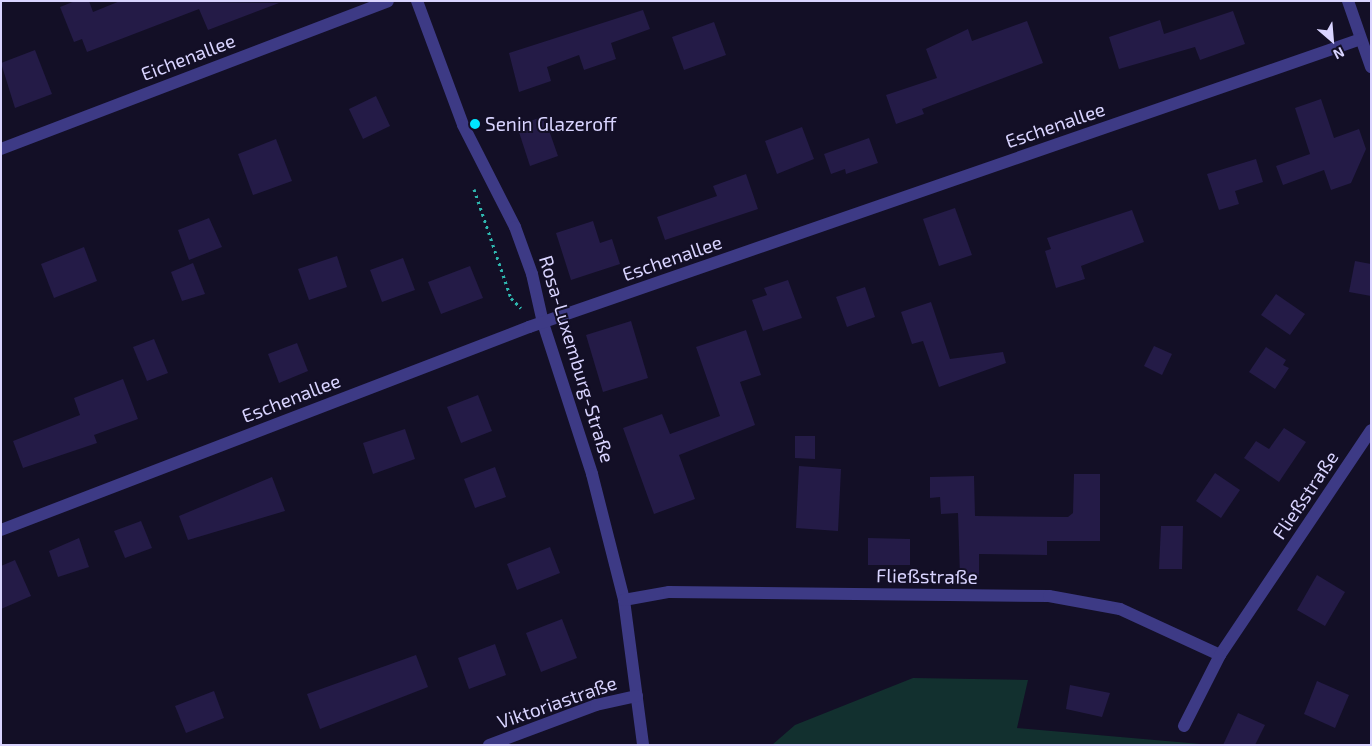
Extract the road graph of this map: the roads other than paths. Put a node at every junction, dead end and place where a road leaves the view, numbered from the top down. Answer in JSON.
{"nodes":[{"id":1,"x":388,"y":1,"type":"edge"},
{"id":2,"x":417,"y":1,"type":"edge"},
{"id":3,"x":1348,"y":1,"type":"edge"},
{"id":4,"x":1361,"y":39,"type":"junction"},
{"id":5,"x":1371,"y":67,"type":"edge"},
{"id":6,"x":1,"y":149,"type":"edge"},
{"id":7,"x":543,"y":322,"type":"junction"},
{"id":8,"x":1371,"y":430,"type":"edge"},
{"id":9,"x":1,"y":530,"type":"edge"},
{"id":10,"x":624,"y":600,"type":"junction"},
{"id":11,"x":1220,"y":655,"type":"junction"},
{"id":12,"x":637,"y":696,"type":"junction"},
{"id":13,"x":1184,"y":726,"type":"dead end"},
{"id":14,"x":489,"y":745,"type":"edge"},
{"id":15,"x":643,"y":745,"type":"edge"}],
"edges":[{"from":1,"to":6,"type":"street","name":"Eichenallee"},
{"from":2,"to":7,"type":"street","name":"Rosa-Luxemburg-Straße"},
{"from":3,"to":4,"type":"street"},
{"from":4,"to":5,"type":"street"},
{"from":4,"to":7,"type":"street","name":"Eschenallee"},
{"from":7,"to":9,"type":"street","name":"Eschenallee"},
{"from":7,"to":10,"type":"street","name":"Rosa-Luxemburg-Straße"},
{"from":8,"to":11,"type":"street","name":"Fließstraße"},
{"from":10,"to":11,"type":"street","name":"Fließstraße"},
{"from":10,"to":12,"type":"street","name":"Rosa-Luxemburg-Straße"},
{"from":11,"to":13,"type":"street","name":"Fließstraße"},
{"from":12,"to":14,"type":"street","name":"Viktoriastraße"},
{"from":12,"to":15,"type":"street","name":"Rosa-Luxemburg-Straße"}]}
